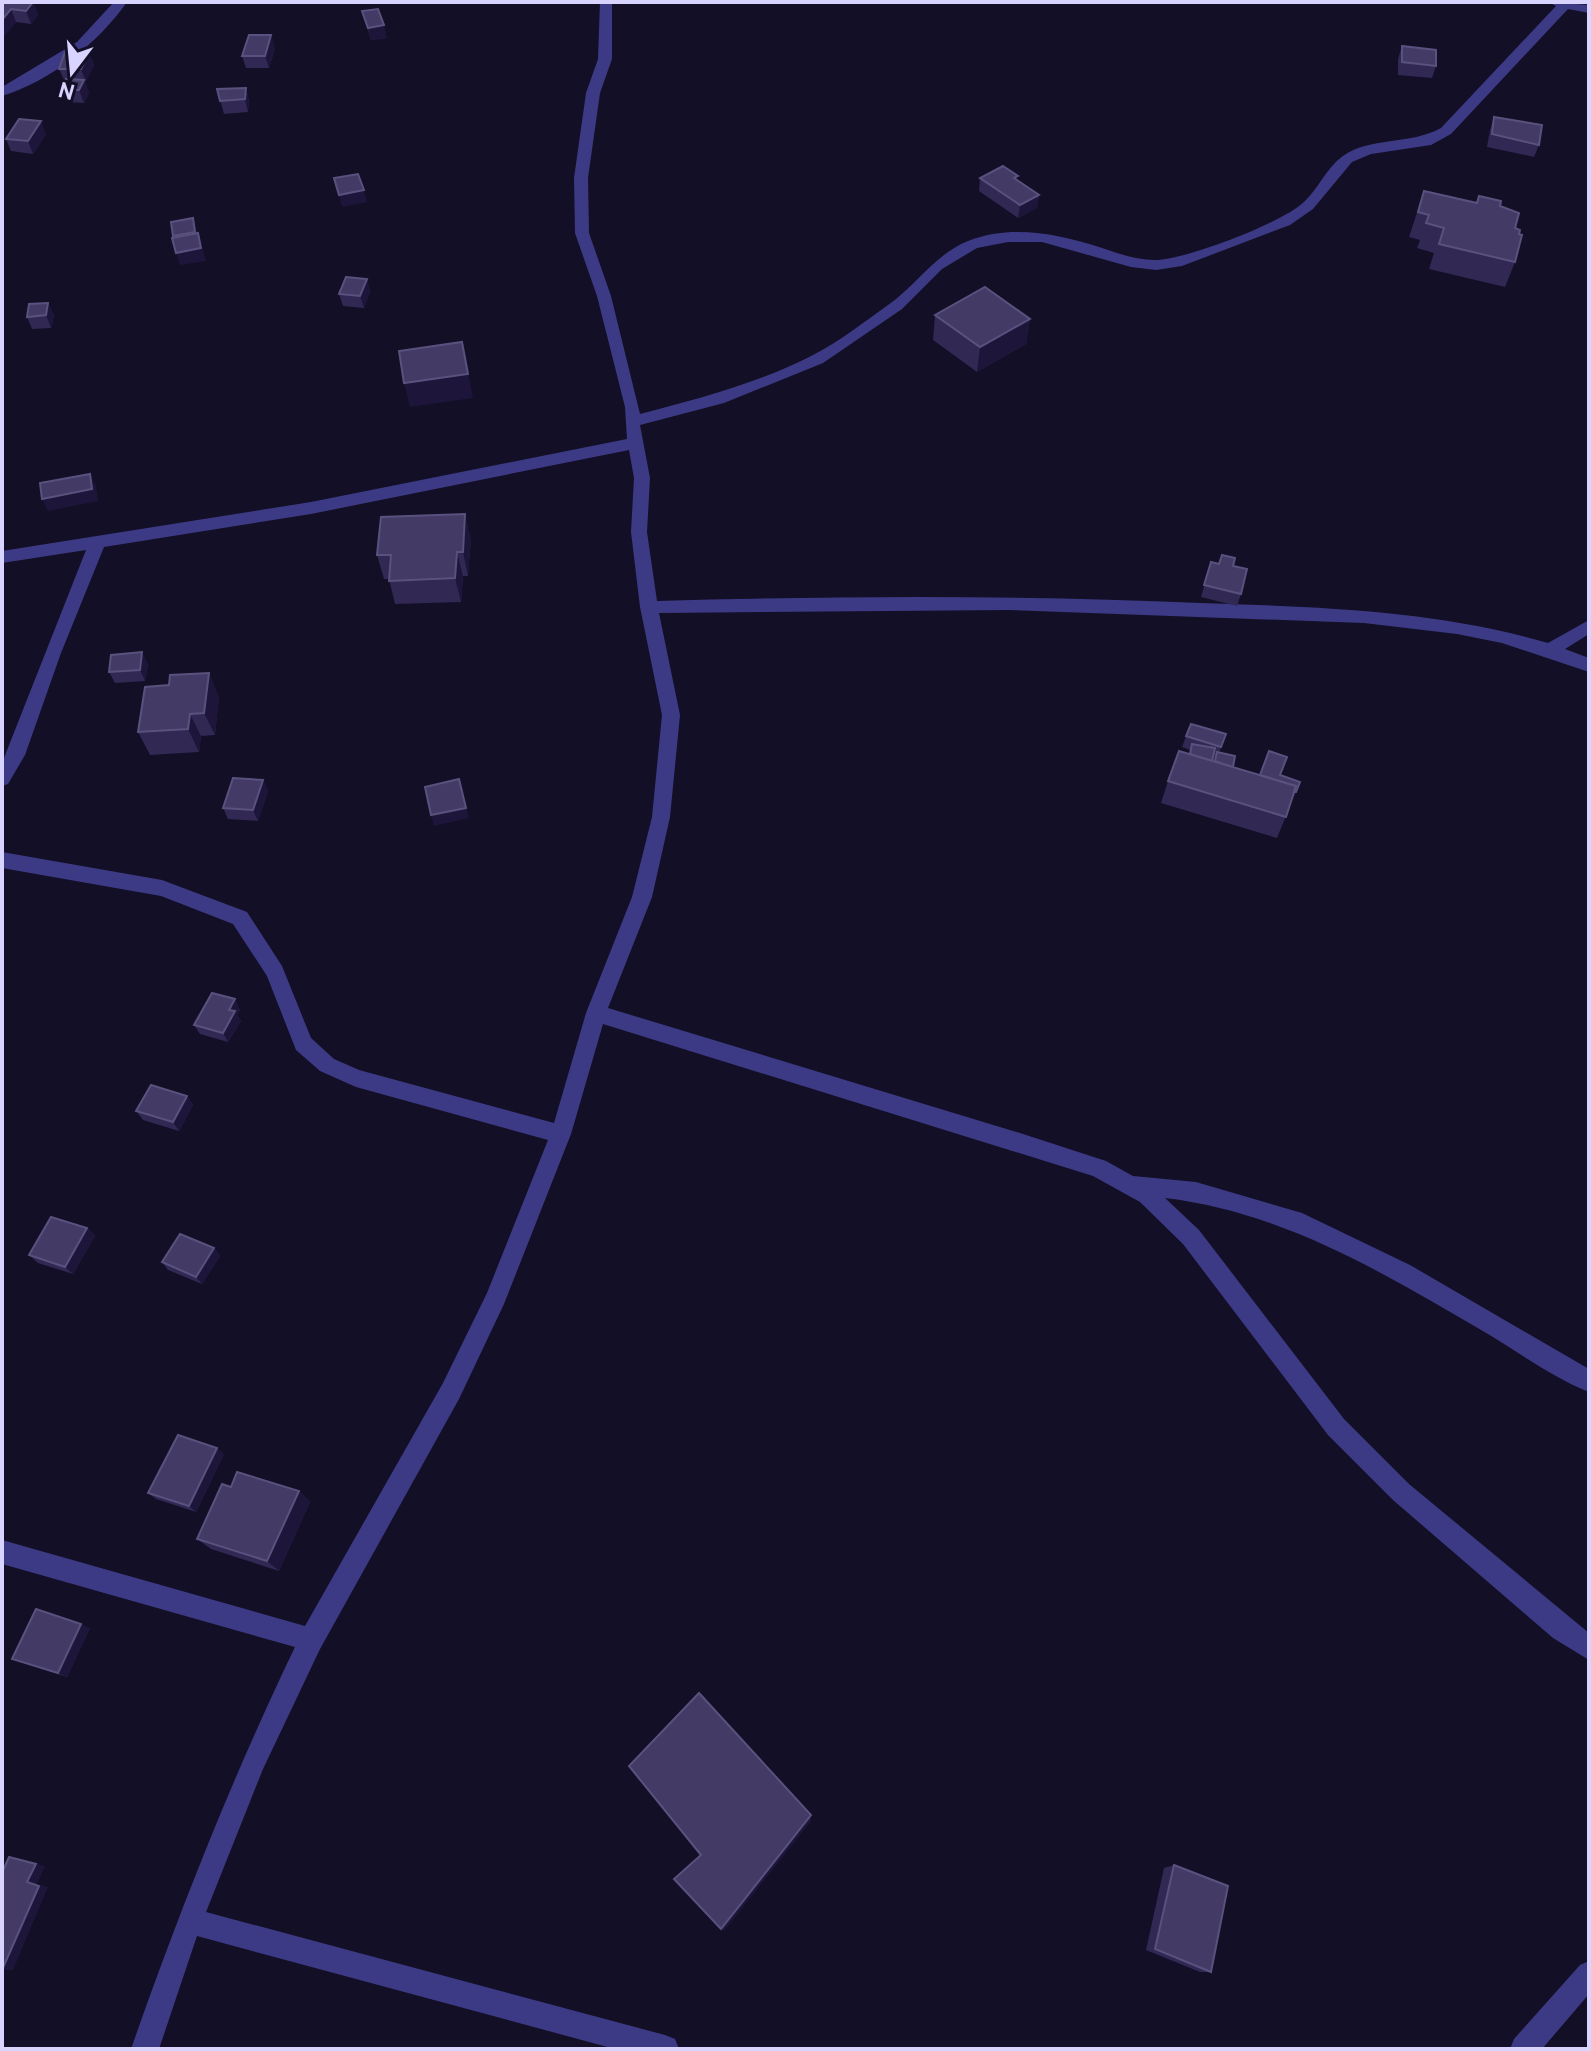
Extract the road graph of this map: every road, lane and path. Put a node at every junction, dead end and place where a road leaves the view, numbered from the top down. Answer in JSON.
{"nodes":[{"id":1,"x":121,"y":2,"type":"edge"},
{"id":2,"x":606,"y":2,"type":"edge"},
{"id":3,"x":1559,"y":3,"type":"edge"},
{"id":4,"x":1589,"y":9,"type":"edge"},
{"id":5,"x":2,"y":92,"type":"edge"},
{"id":6,"x":632,"y":422,"type":"junction"},
{"id":7,"x":635,"y":443,"type":"junction"},
{"id":8,"x":97,"y":543,"type":"junction"},
{"id":9,"x":2,"y":557,"type":"edge"},
{"id":10,"x":649,"y":607,"type":"junction"},
{"id":11,"x":1589,"y":626,"type":"edge"},
{"id":12,"x":1552,"y":649,"type":"junction"},
{"id":13,"x":1589,"y":665,"type":"edge"},
{"id":14,"x":2,"y":779,"type":"edge"},
{"id":15,"x":2,"y":860,"type":"edge"},
{"id":16,"x":596,"y":1013,"type":"junction"},
{"id":17,"x":561,"y":1134,"type":"junction"},
{"id":18,"x":1126,"y":1184,"type":"junction"},
{"id":19,"x":1589,"y":1381,"type":"edge"},
{"id":20,"x":2,"y":1552,"type":"edge"},
{"id":21,"x":311,"y":1640,"type":"junction"},
{"id":22,"x":1589,"y":1648,"type":"edge"},
{"id":23,"x":189,"y":1921,"type":"junction"},
{"id":24,"x":1589,"y":1974,"type":"edge"},
{"id":25,"x":145,"y":2049,"type":"edge"},
{"id":26,"x":665,"y":2049,"type":"edge"},
{"id":27,"x":1524,"y":2049,"type":"edge"}],
"edges":[{"from":1,"to":5,"type":"street"},
{"from":2,"to":6,"type":"street"},
{"from":3,"to":4,"type":"street"},
{"from":3,"to":6,"type":"street"},
{"from":6,"to":7,"type":"street"},
{"from":7,"to":8,"type":"street"},
{"from":7,"to":10,"type":"street"},
{"from":8,"to":9,"type":"street"},
{"from":8,"to":14,"type":"street"},
{"from":10,"to":12,"type":"street"},
{"from":10,"to":16,"type":"street"},
{"from":11,"to":12,"type":"street"},
{"from":12,"to":13,"type":"street"},
{"from":15,"to":17,"type":"street"},
{"from":16,"to":17,"type":"street"},
{"from":16,"to":18,"type":"street"},
{"from":17,"to":21,"type":"street"},
{"from":18,"to":19,"type":"street"},
{"from":18,"to":22,"type":"street"},
{"from":20,"to":21,"type":"street"},
{"from":21,"to":23,"type":"street"},
{"from":23,"to":25,"type":"street"},
{"from":23,"to":26,"type":"street"},
{"from":24,"to":27,"type":"street"}]}
